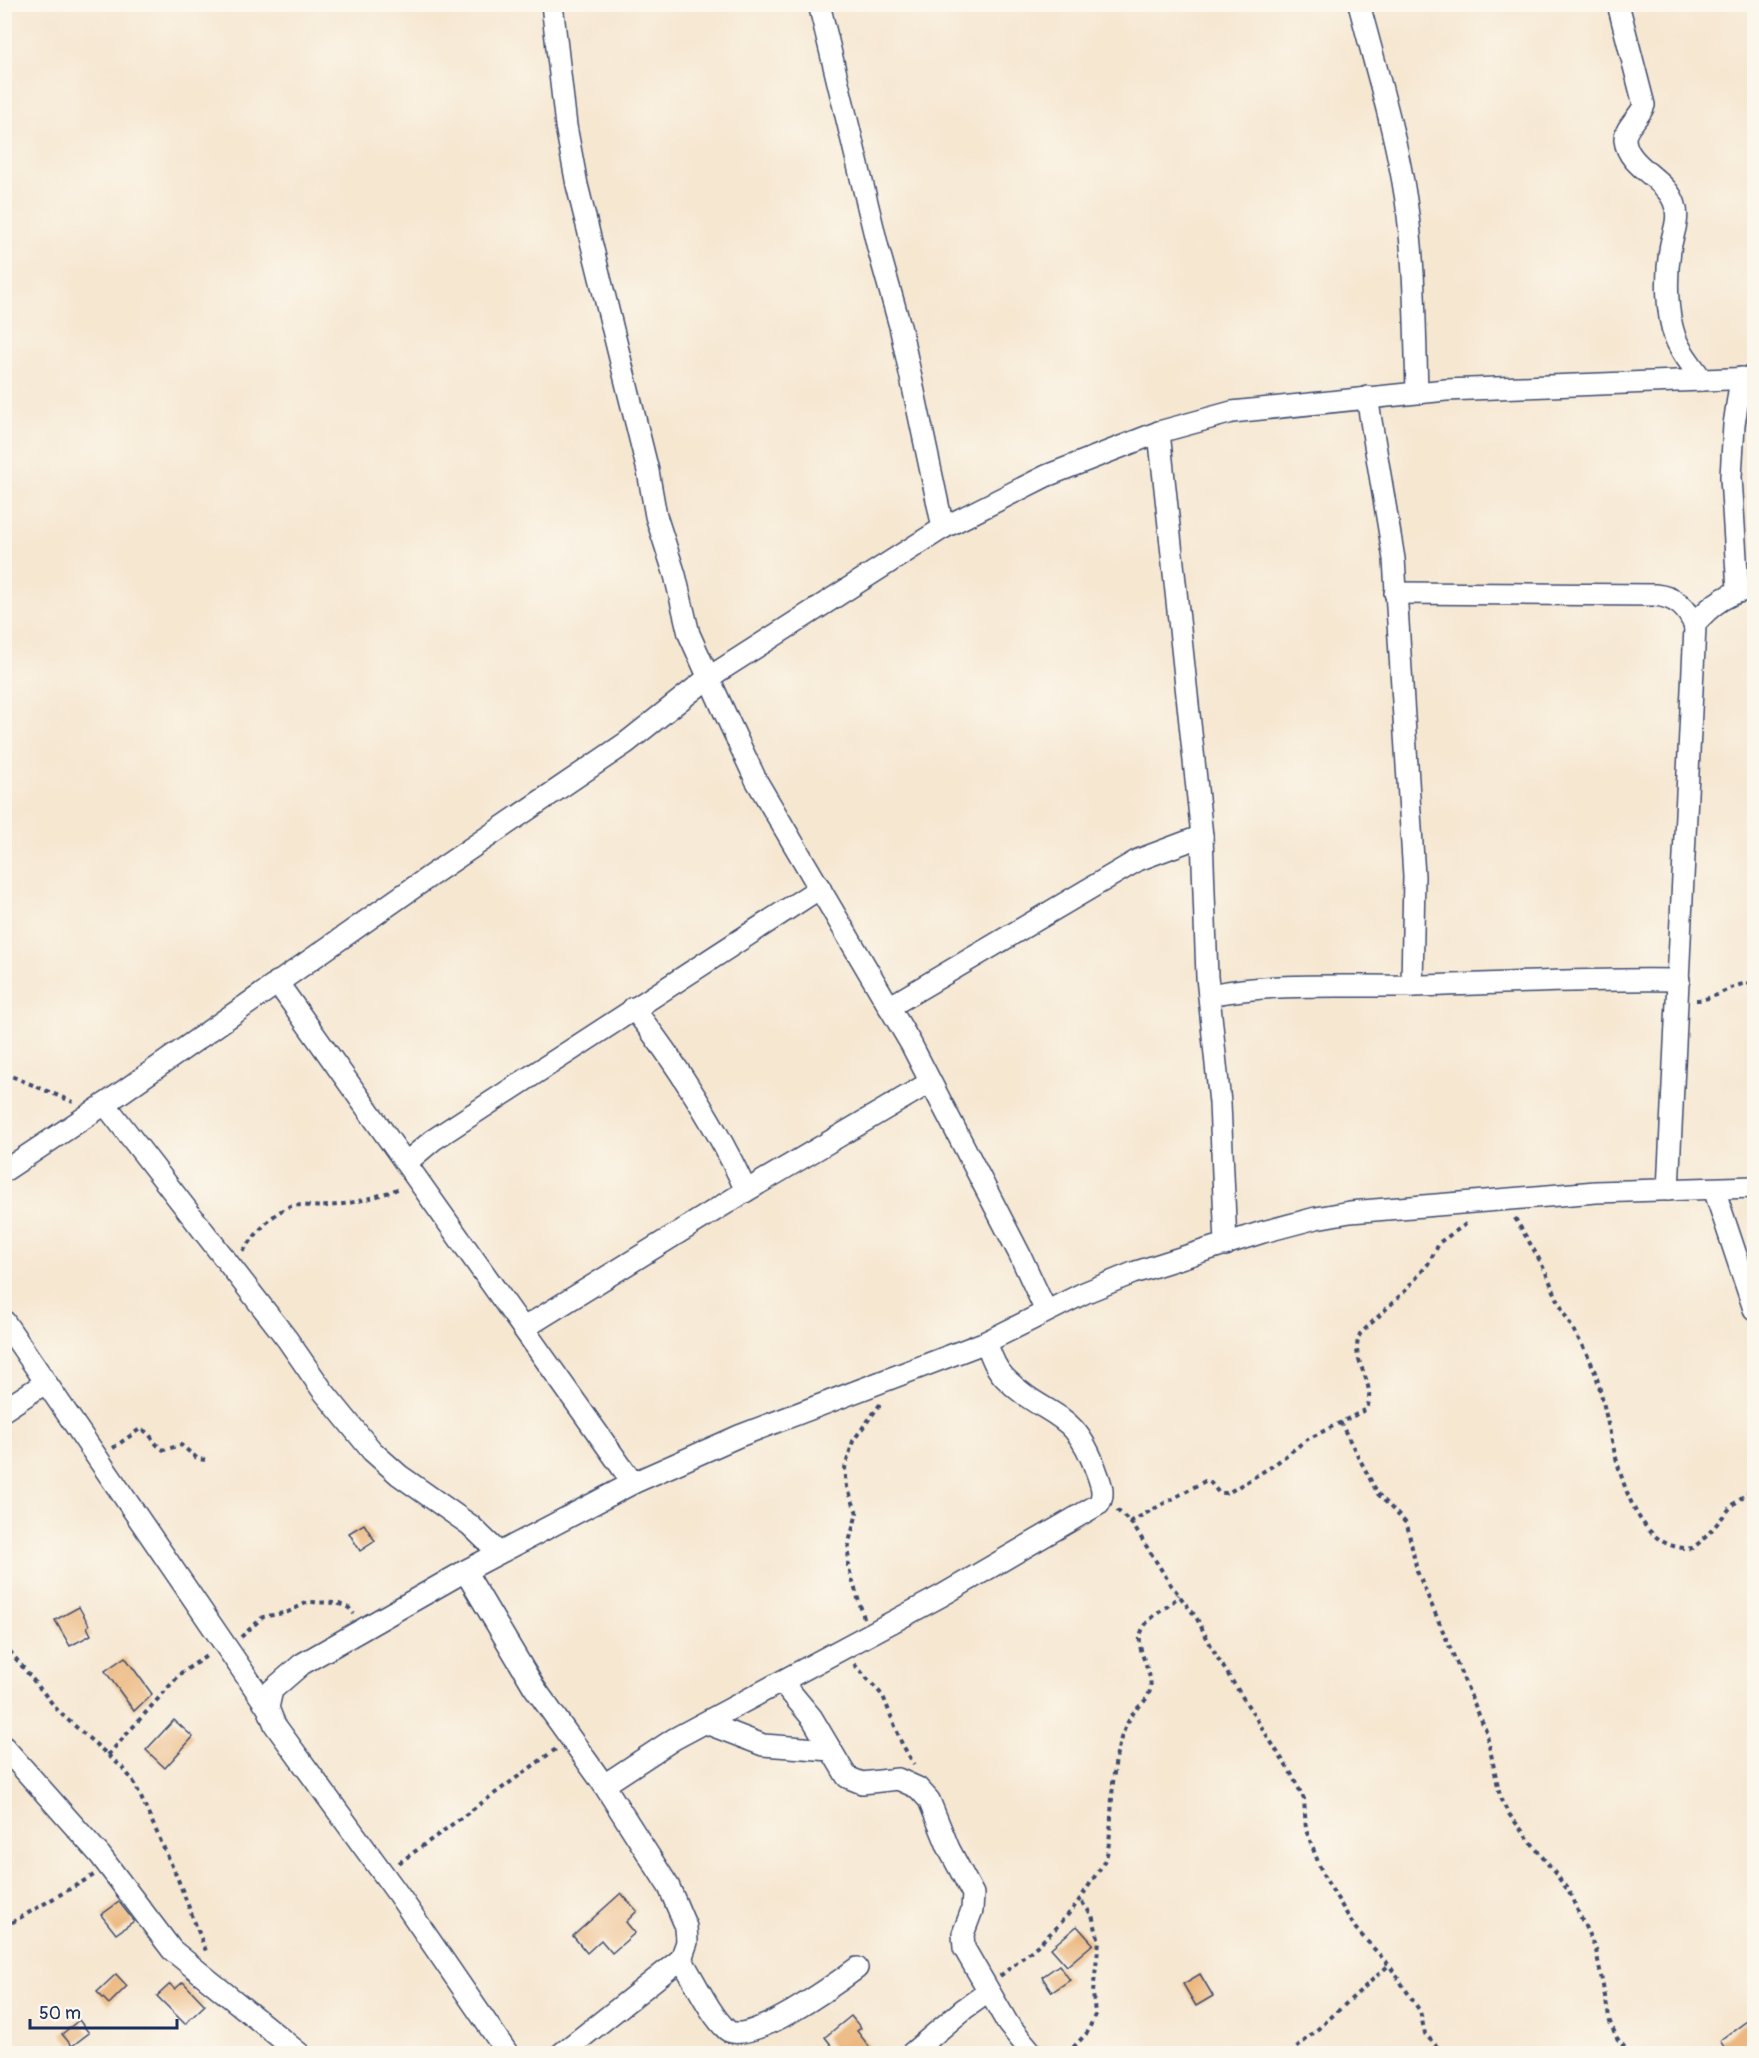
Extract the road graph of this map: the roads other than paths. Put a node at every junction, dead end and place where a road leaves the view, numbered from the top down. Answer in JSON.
{"nodes":[{"id":1,"x":552,"y":4,"type":"edge"},
{"id":2,"x":819,"y":4,"type":"edge"},
{"id":3,"x":1359,"y":4,"type":"edge"},
{"id":4,"x":1618,"y":4,"type":"edge"},
{"id":5,"x":1748,"y":378,"type":"edge"},
{"id":6,"x":1702,"y":380,"type":"junction"},
{"id":7,"x":1417,"y":392,"type":"junction"},
{"id":8,"x":1367,"y":397,"type":"junction"},
{"id":9,"x":1160,"y":432,"type":"junction"},
{"id":10,"x":943,"y":528,"type":"junction"},
{"id":11,"x":1746,"y":590,"type":"edge"},
{"id":12,"x":1395,"y":593,"type":"junction"},
{"id":13,"x":1694,"y":625,"type":"junction"},
{"id":14,"x":708,"y":678,"type":"junction"},
{"id":15,"x":1202,"y":836,"type":"junction"},
{"id":16,"x":820,"y":888,"type":"junction"},
{"id":17,"x":277,"y":982,"type":"junction"},
{"id":18,"x":1412,"y":986,"type":"junction"},
{"id":19,"x":1679,"y":991,"type":"junction"},
{"id":20,"x":1209,"y":995,"type":"junction"},
{"id":21,"x":889,"y":1007,"type":"junction"},
{"id":22,"x":633,"y":1008,"type":"junction"},
{"id":23,"x":929,"y":1083,"type":"junction"},
{"id":24,"x":102,"y":1106,"type":"junction"},
{"id":25,"x":407,"y":1162,"type":"junction"},
{"id":26,"x":4,"y":1171,"type":"edge"},
{"id":27,"x":1755,"y":1187,"type":"edge"},
{"id":28,"x":1714,"y":1189,"type":"junction"},
{"id":29,"x":1668,"y":1190,"type":"junction"},
{"id":30,"x":746,"y":1191,"type":"junction"},
{"id":31,"x":1226,"y":1245,"type":"junction"},
{"id":32,"x":1752,"y":1297,"type":"edge"},
{"id":33,"x":1046,"y":1311,"type":"junction"},
{"id":34,"x":4,"y":1321,"type":"edge"},
{"id":35,"x":525,"y":1328,"type":"junction"},
{"id":36,"x":986,"y":1342,"type":"junction"},
{"id":37,"x":45,"y":1383,"type":"junction"},
{"id":38,"x":4,"y":1410,"type":"edge"},
{"id":39,"x":633,"y":1483,"type":"junction"},
{"id":40,"x":499,"y":1553,"type":"junction"},
{"id":41,"x":465,"y":1571,"type":"junction"},
{"id":42,"x":782,"y":1682,"type":"junction"},
{"id":43,"x":268,"y":1708,"type":"junction"},
{"id":44,"x":706,"y":1722,"type":"junction"},
{"id":45,"x":4,"y":1747,"type":"edge"},
{"id":46,"x":831,"y":1750,"type":"junction"},
{"id":47,"x":604,"y":1785,"type":"junction"},
{"id":48,"x":681,"y":1959,"type":"junction"},
{"id":49,"x":857,"y":1968,"type":"dead end"},
{"id":50,"x":987,"y":1990,"type":"junction"},
{"id":51,"x":300,"y":2054,"type":"edge"},
{"id":52,"x":508,"y":2054,"type":"edge"},
{"id":53,"x":561,"y":2054,"type":"edge"},
{"id":54,"x":911,"y":2054,"type":"edge"},
{"id":55,"x":1033,"y":2054,"type":"edge"}],
"edges":[{"from":1,"to":14,"type":"street"},
{"from":2,"to":10,"type":"street"},
{"from":3,"to":7,"type":"street"},
{"from":4,"to":6,"type":"street"},
{"from":5,"to":6,"type":"street"},
{"from":5,"to":11,"type":"street"},
{"from":6,"to":7,"type":"street"},
{"from":7,"to":8,"type":"street"},
{"from":8,"to":9,"type":"street"},
{"from":8,"to":12,"type":"street"},
{"from":9,"to":10,"type":"street"},
{"from":9,"to":15,"type":"street"},
{"from":10,"to":14,"type":"street"},
{"from":11,"to":13,"type":"street"},
{"from":12,"to":13,"type":"street"},
{"from":12,"to":18,"type":"street"},
{"from":13,"to":19,"type":"street"},
{"from":14,"to":16,"type":"street"},
{"from":14,"to":17,"type":"street"},
{"from":15,"to":20,"type":"street"},
{"from":15,"to":21,"type":"street"},
{"from":16,"to":21,"type":"street"},
{"from":16,"to":22,"type":"street"},
{"from":17,"to":24,"type":"street"},
{"from":17,"to":25,"type":"street"},
{"from":18,"to":19,"type":"street"},
{"from":18,"to":20,"type":"street"},
{"from":19,"to":29,"type":"street"},
{"from":20,"to":31,"type":"street"},
{"from":21,"to":23,"type":"street"},
{"from":22,"to":25,"type":"street"},
{"from":22,"to":30,"type":"street"},
{"from":23,"to":30,"type":"street"},
{"from":23,"to":33,"type":"street"},
{"from":24,"to":26,"type":"street"},
{"from":24,"to":40,"type":"street"},
{"from":25,"to":35,"type":"street"},
{"from":27,"to":28,"type":"street"},
{"from":28,"to":29,"type":"street"},
{"from":28,"to":32,"type":"street"},
{"from":29,"to":31,"type":"street"},
{"from":30,"to":35,"type":"street"},
{"from":31,"to":33,"type":"street"},
{"from":33,"to":36,"type":"street"},
{"from":34,"to":37,"type":"street"},
{"from":35,"to":39,"type":"street"},
{"from":36,"to":39,"type":"street"},
{"from":36,"to":42,"type":"street"},
{"from":37,"to":38,"type":"street"},
{"from":37,"to":43,"type":"street"},
{"from":39,"to":40,"type":"street"},
{"from":40,"to":41,"type":"street"},
{"from":41,"to":43,"type":"street"},
{"from":41,"to":47,"type":"street"},
{"from":42,"to":44,"type":"street"},
{"from":42,"to":46,"type":"street"},
{"from":43,"to":52,"type":"street"},
{"from":44,"to":46,"type":"street"},
{"from":44,"to":47,"type":"street"},
{"from":45,"to":51,"type":"street"},
{"from":46,"to":50,"type":"street"},
{"from":47,"to":48,"type":"street"},
{"from":48,"to":49,"type":"street"},
{"from":48,"to":53,"type":"street"},
{"from":50,"to":54,"type":"street"},
{"from":50,"to":55,"type":"street"}]}
